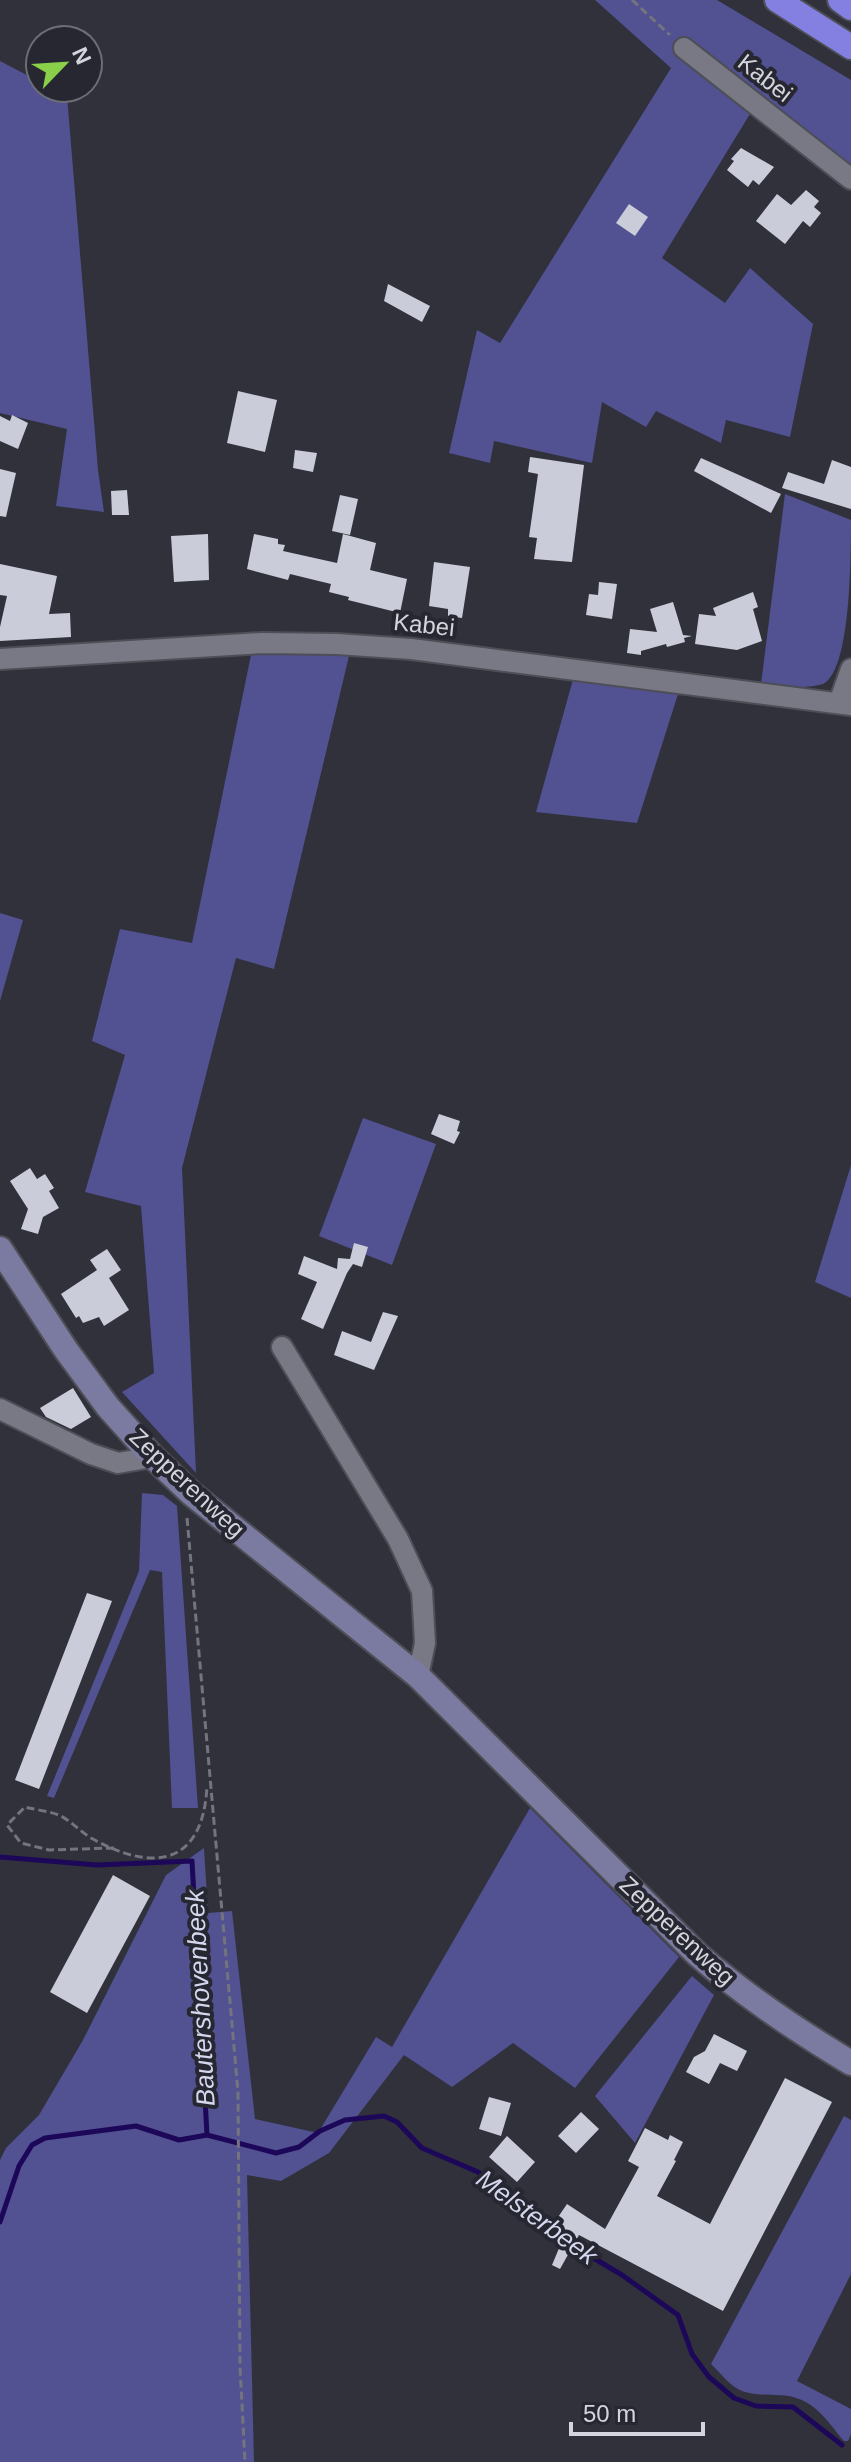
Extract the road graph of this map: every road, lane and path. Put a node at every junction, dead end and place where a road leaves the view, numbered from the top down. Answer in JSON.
{"nodes":[{"id":1,"x":632,"y":0,"type":"edge"},
{"id":2,"x":777,"y":0,"type":"edge"},
{"id":3,"x":840,"y":0,"type":"edge"},
{"id":4,"x":851,"y":8,"type":"edge"},
{"id":5,"x":851,"y":47,"type":"edge"},
{"id":6,"x":684,"y":48,"type":"joint"},
{"id":7,"x":851,"y":179,"type":"edge"},
{"id":8,"x":0,"y":659,"type":"edge"},
{"id":9,"x":851,"y":669,"type":"edge"},
{"id":10,"x":845,"y":704,"type":"edge"},
{"id":11,"x":0,"y":1249,"type":"edge"},
{"id":12,"x":282,"y":1347,"type":"dead end"},
{"id":13,"x":0,"y":1409,"type":"edge"},
{"id":14,"x":153,"y":1457,"type":"junction"},
{"id":15,"x":184,"y":1487,"type":"junction"},
{"id":16,"x":418,"y":1676,"type":"junction"},
{"id":17,"x":208,"y":1774,"type":"junction"},
{"id":18,"x":114,"y":1848,"type":"junction"},
{"id":19,"x":851,"y":2063,"type":"edge"},
{"id":20,"x":245,"y":2462,"type":"edge"}],
"edges":[{"from":1,"to":6,"type":"path"},
{"from":2,"to":5,"type":"highway"},
{"from":3,"to":4,"type":"highway"},
{"from":6,"to":7,"type":"street","name":"Kabei"},
{"from":8,"to":10,"type":"street","name":"Kabei"},
{"from":9,"to":10,"type":"street","name":"Kabei"},
{"from":11,"to":14,"type":"street","name":"Zepperenweg"},
{"from":12,"to":16,"type":"street"},
{"from":13,"to":14,"type":"street"},
{"from":14,"to":15,"type":"street","name":"Zepperenweg"},
{"from":15,"to":16,"type":"street","name":"Zepperenweg"},
{"from":15,"to":17,"type":"path"},
{"from":16,"to":19,"type":"street","name":"Zepperenweg"},
{"from":17,"to":18,"type":"path"},
{"from":17,"to":20,"type":"path"},
{"from":18,"to":18,"type":"path"}]}
